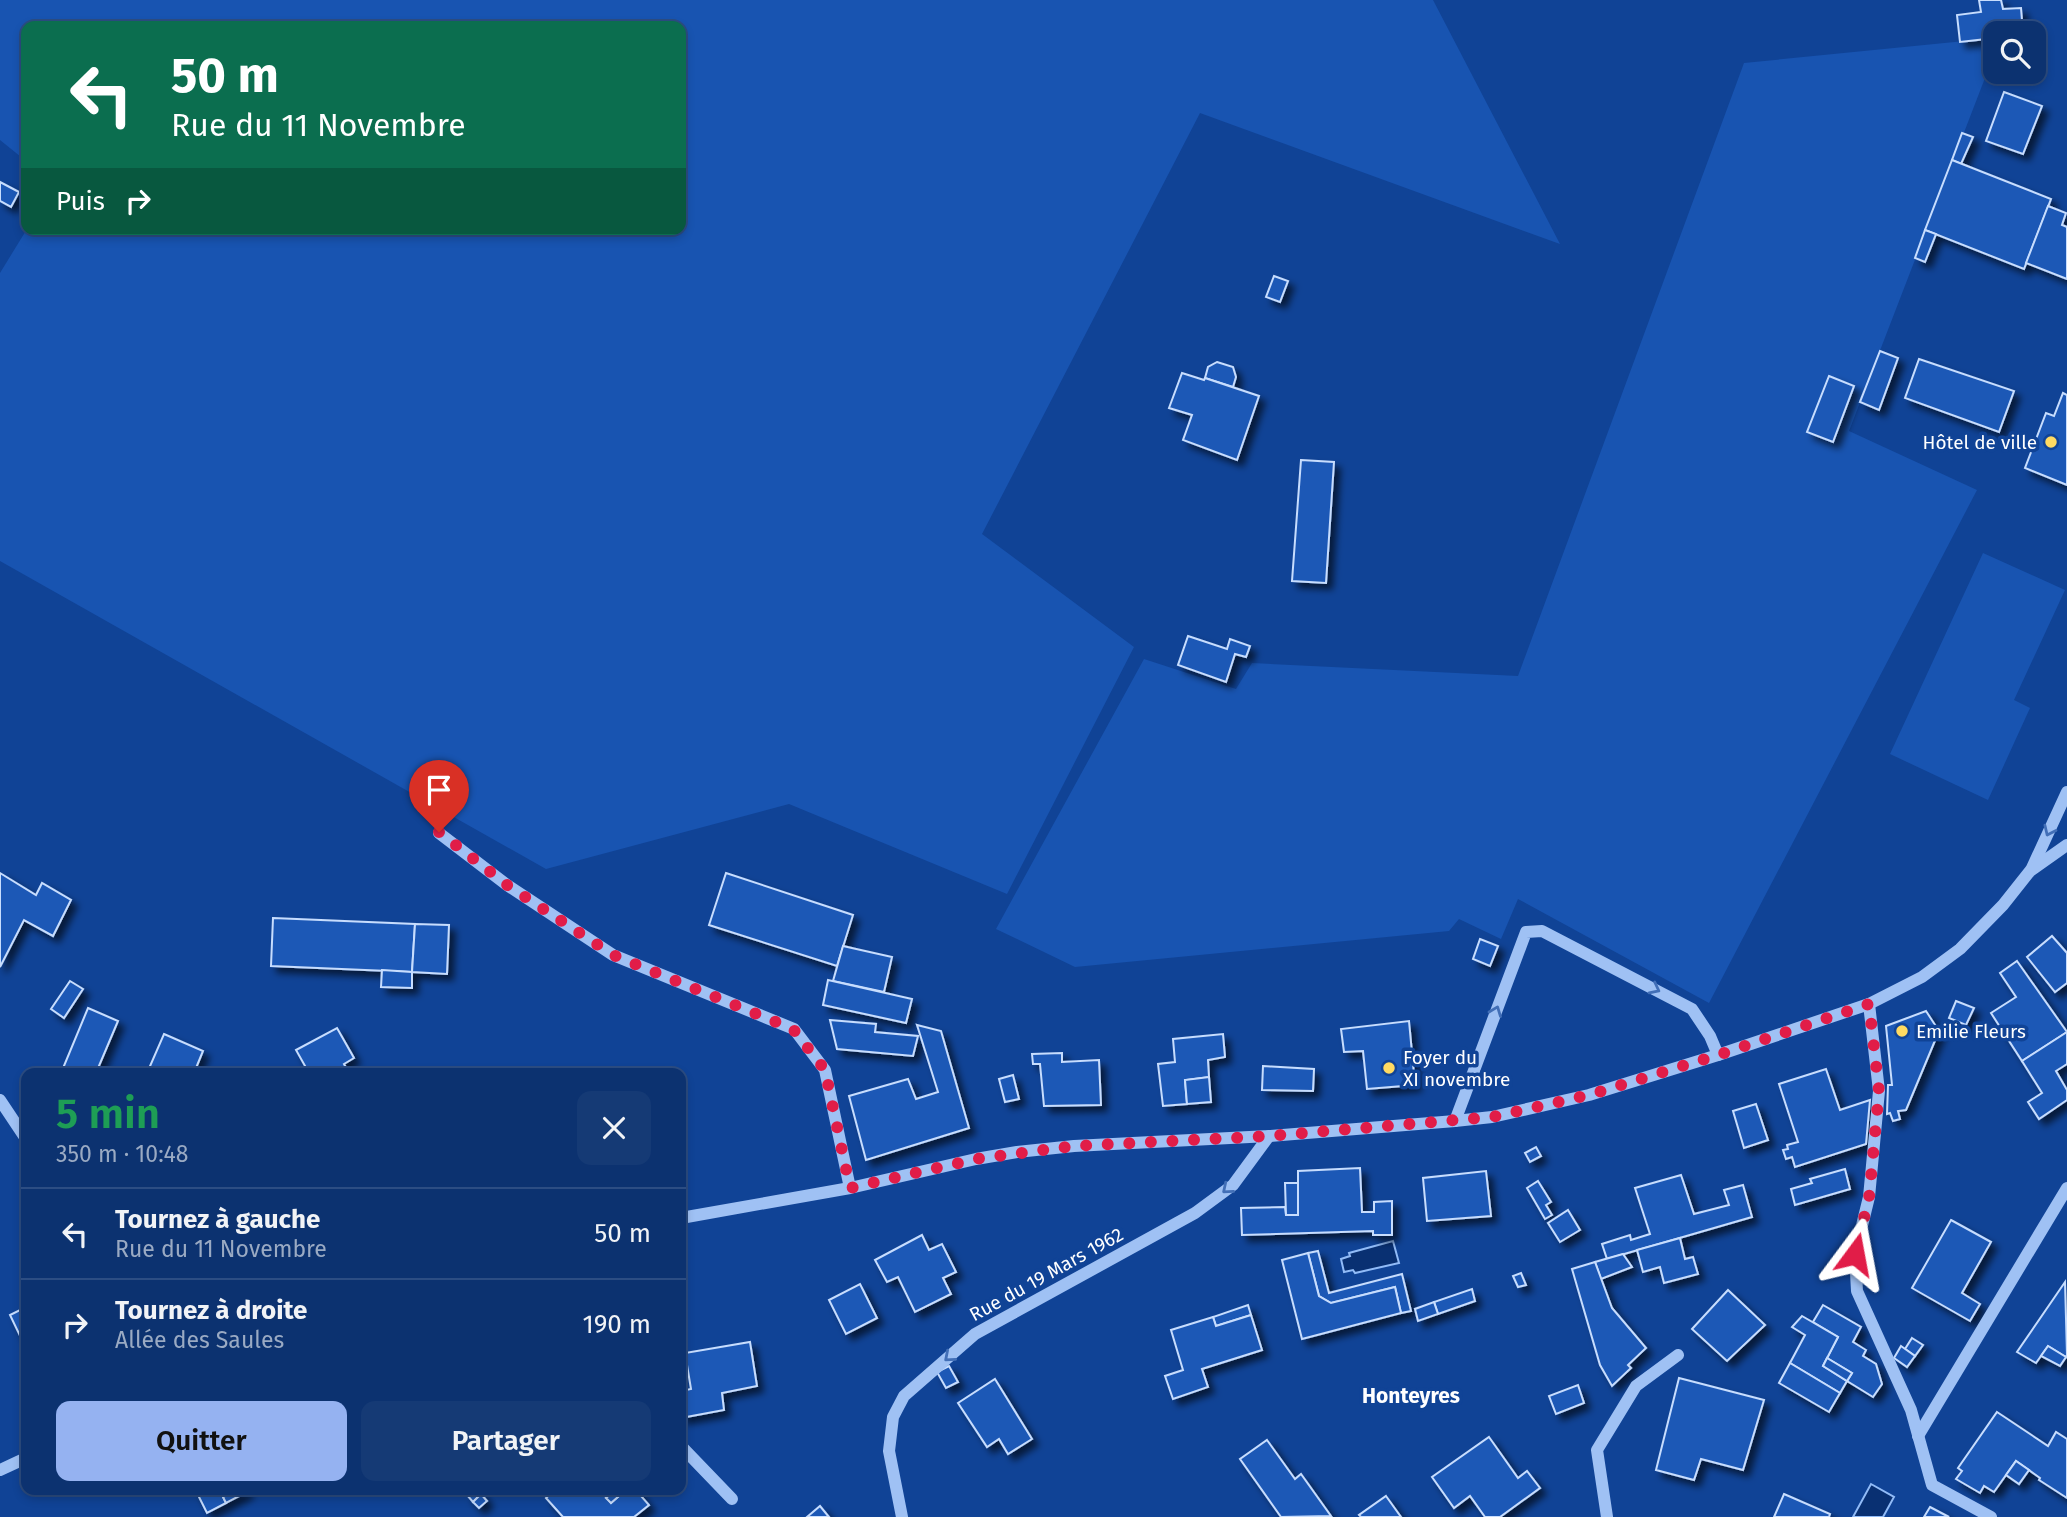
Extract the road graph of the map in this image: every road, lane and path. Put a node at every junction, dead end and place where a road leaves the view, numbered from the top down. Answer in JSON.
{"nodes":[{"id":1,"x":2067,"y":792,"type":"edge"},
{"id":2,"x":439,"y":832,"type":"dead end"},
{"id":3,"x":2067,"y":845,"type":"edge"},
{"id":4,"x":2030,"y":871,"type":"junction"},
{"id":5,"x":1869,"y":1004,"type":"junction"},
{"id":6,"x":1718,"y":1055,"type":"junction"},
{"id":7,"x":0,"y":1100,"type":"edge"},
{"id":8,"x":1455,"y":1121,"type":"junction"},
{"id":9,"x":21,"y":1132,"type":"edge"},
{"id":10,"x":1269,"y":1136,"type":"junction"},
{"id":11,"x":850,"y":1188,"type":"junction"},
{"id":12,"x":2067,"y":1188,"type":"edge"},
{"id":13,"x":686,"y":1217,"type":"edge"},
{"id":14,"x":1678,"y":1355,"type":"dead end"},
{"id":15,"x":1918,"y":1436,"type":"junction"},
{"id":16,"x":686,"y":1451,"type":"edge"},
{"id":17,"x":21,"y":1460,"type":"edge"},
{"id":18,"x":0,"y":1470,"type":"edge"},
{"id":19,"x":732,"y":1499,"type":"dead end"},
{"id":20,"x":902,"y":1517,"type":"edge"},
{"id":21,"x":1607,"y":1517,"type":"edge"},
{"id":22,"x":1991,"y":1517,"type":"edge"}],
"edges":[{"from":1,"to":4,"type":"street","one_way":true},
{"from":2,"to":11,"type":"street"},
{"from":3,"to":4,"type":"street"},
{"from":4,"to":5,"type":"street"},
{"from":5,"to":6,"type":"street"},
{"from":5,"to":15,"type":"street"},
{"from":6,"to":8,"type":"street"},
{"from":8,"to":6,"type":"street","one_way":true},
{"from":7,"to":9,"type":"street"},
{"from":8,"to":10,"type":"street"},
{"from":10,"to":11,"type":"street"},
{"from":10,"to":20,"type":"street","name":"Rue du 19 Mars 1962","one_way":true},
{"from":11,"to":13,"type":"street"},
{"from":12,"to":15,"type":"street"},
{"from":14,"to":21,"type":"street"},
{"from":15,"to":22,"type":"street"},
{"from":16,"to":19,"type":"street"},
{"from":17,"to":18,"type":"street"}]}
